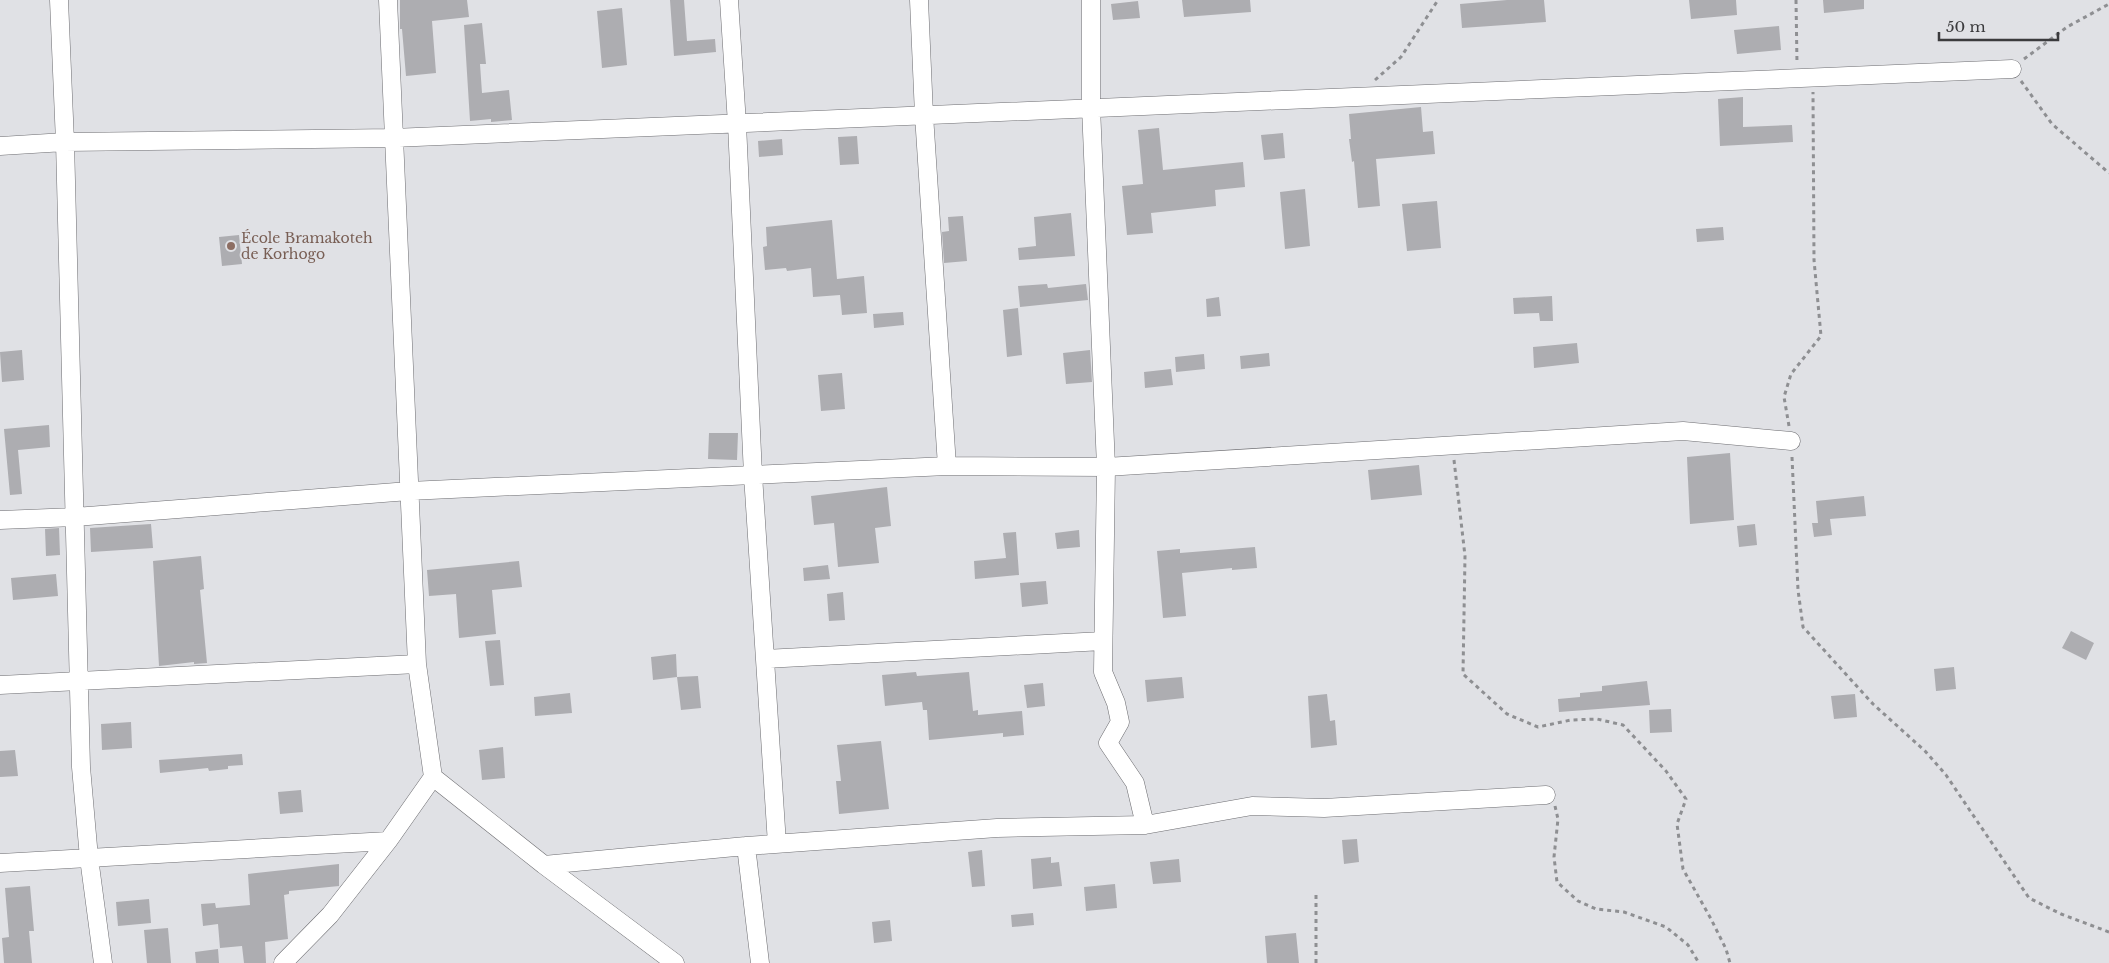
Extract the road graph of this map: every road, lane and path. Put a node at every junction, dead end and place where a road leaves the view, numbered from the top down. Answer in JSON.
{"nodes":[{"id":1,"x":59,"y":0,"type":"edge"},
{"id":2,"x":388,"y":0,"type":"edge"},
{"id":3,"x":729,"y":0,"type":"edge"},
{"id":4,"x":919,"y":0,"type":"edge"},
{"id":5,"x":1091,"y":0,"type":"edge"},
{"id":6,"x":1438,"y":0,"type":"edge"},
{"id":7,"x":1796,"y":0,"type":"edge"},
{"id":8,"x":2109,"y":4,"type":"edge"},
{"id":9,"x":2012,"y":69,"type":"junction"},
{"id":10,"x":1805,"y":77,"type":"junction"},
{"id":11,"x":1357,"y":95,"type":"junction"},
{"id":12,"x":1091,"y":107,"type":"junction"},
{"id":13,"x":924,"y":115,"type":"junction"},
{"id":14,"x":737,"y":124,"type":"junction"},
{"id":15,"x":393,"y":138,"type":"junction"},
{"id":16,"x":65,"y":142,"type":"junction"},
{"id":17,"x":0,"y":146,"type":"edge"},
{"id":18,"x":2109,"y":173,"type":"edge"},
{"id":19,"x":1791,"y":441,"type":"junction"},
{"id":20,"x":1452,"y":445,"type":"junction"},
{"id":21,"x":947,"y":466,"type":"junction"},
{"id":22,"x":1106,"y":467,"type":"junction"},
{"id":23,"x":753,"y":475,"type":"junction"},
{"id":24,"x":409,"y":491,"type":"junction"},
{"id":25,"x":75,"y":517,"type":"junction"},
{"id":26,"x":0,"y":520,"type":"edge"},
{"id":27,"x":1103,"y":641,"type":"junction"},
{"id":28,"x":765,"y":659,"type":"junction"},
{"id":29,"x":417,"y":664,"type":"junction"},
{"id":30,"x":79,"y":680,"type":"junction"},
{"id":31,"x":0,"y":685,"type":"edge"},
{"id":32,"x":433,"y":777,"type":"junction"},
{"id":33,"x":1546,"y":795,"type":"joint"},
{"id":34,"x":1145,"y":825,"type":"junction"},
{"id":35,"x":388,"y":840,"type":"junction"},
{"id":36,"x":777,"y":844,"type":"junction"},
{"id":37,"x":746,"y":846,"type":"junction"},
{"id":38,"x":89,"y":858,"type":"junction"},
{"id":39,"x":0,"y":863,"type":"edge"},
{"id":40,"x":544,"y":865,"type":"junction"},
{"id":41,"x":1316,"y":895,"type":"dead end"},
{"id":42,"x":2109,"y":932,"type":"edge"},
{"id":43,"x":103,"y":963,"type":"edge"},
{"id":44,"x":282,"y":963,"type":"edge"},
{"id":45,"x":675,"y":963,"type":"edge"},
{"id":46,"x":760,"y":963,"type":"edge"},
{"id":47,"x":1316,"y":963,"type":"edge"},
{"id":48,"x":1699,"y":963,"type":"edge"},
{"id":49,"x":1730,"y":963,"type":"edge"}],
"edges":[{"from":1,"to":16,"type":"street"},
{"from":2,"to":15,"type":"street"},
{"from":3,"to":14,"type":"street"},
{"from":4,"to":13,"type":"street"},
{"from":5,"to":12,"type":"street"},
{"from":6,"to":11,"type":"path"},
{"from":7,"to":10,"type":"path"},
{"from":8,"to":9,"type":"path"},
{"from":9,"to":10,"type":"street"},
{"from":9,"to":18,"type":"path"},
{"from":10,"to":11,"type":"street"},
{"from":10,"to":19,"type":"path"},
{"from":11,"to":12,"type":"street"},
{"from":12,"to":13,"type":"street"},
{"from":12,"to":22,"type":"street"},
{"from":13,"to":14,"type":"street"},
{"from":13,"to":21,"type":"street"},
{"from":14,"to":15,"type":"street"},
{"from":14,"to":23,"type":"street"},
{"from":15,"to":16,"type":"street"},
{"from":15,"to":24,"type":"street"},
{"from":16,"to":17,"type":"street"},
{"from":16,"to":25,"type":"street"},
{"from":19,"to":20,"type":"street"},
{"from":19,"to":42,"type":"path"},
{"from":20,"to":22,"type":"street"},
{"from":20,"to":49,"type":"path"},
{"from":21,"to":22,"type":"street"},
{"from":21,"to":23,"type":"street"},
{"from":22,"to":27,"type":"street"},
{"from":23,"to":24,"type":"street"},
{"from":23,"to":28,"type":"street"},
{"from":24,"to":25,"type":"street"},
{"from":24,"to":29,"type":"street"},
{"from":25,"to":26,"type":"street"},
{"from":25,"to":30,"type":"street"},
{"from":27,"to":28,"type":"street"},
{"from":27,"to":34,"type":"street"},
{"from":28,"to":36,"type":"street"},
{"from":29,"to":30,"type":"street"},
{"from":29,"to":32,"type":"street"},
{"from":30,"to":31,"type":"street"},
{"from":30,"to":38,"type":"street"},
{"from":32,"to":35,"type":"street"},
{"from":32,"to":40,"type":"street"},
{"from":33,"to":34,"type":"street"},
{"from":33,"to":48,"type":"path"},
{"from":34,"to":36,"type":"street"},
{"from":35,"to":38,"type":"street"},
{"from":35,"to":44,"type":"street"},
{"from":36,"to":37,"type":"street"},
{"from":37,"to":40,"type":"street"},
{"from":37,"to":46,"type":"street"},
{"from":38,"to":39,"type":"street"},
{"from":38,"to":43,"type":"street"},
{"from":40,"to":45,"type":"street"},
{"from":41,"to":47,"type":"path"}]}
